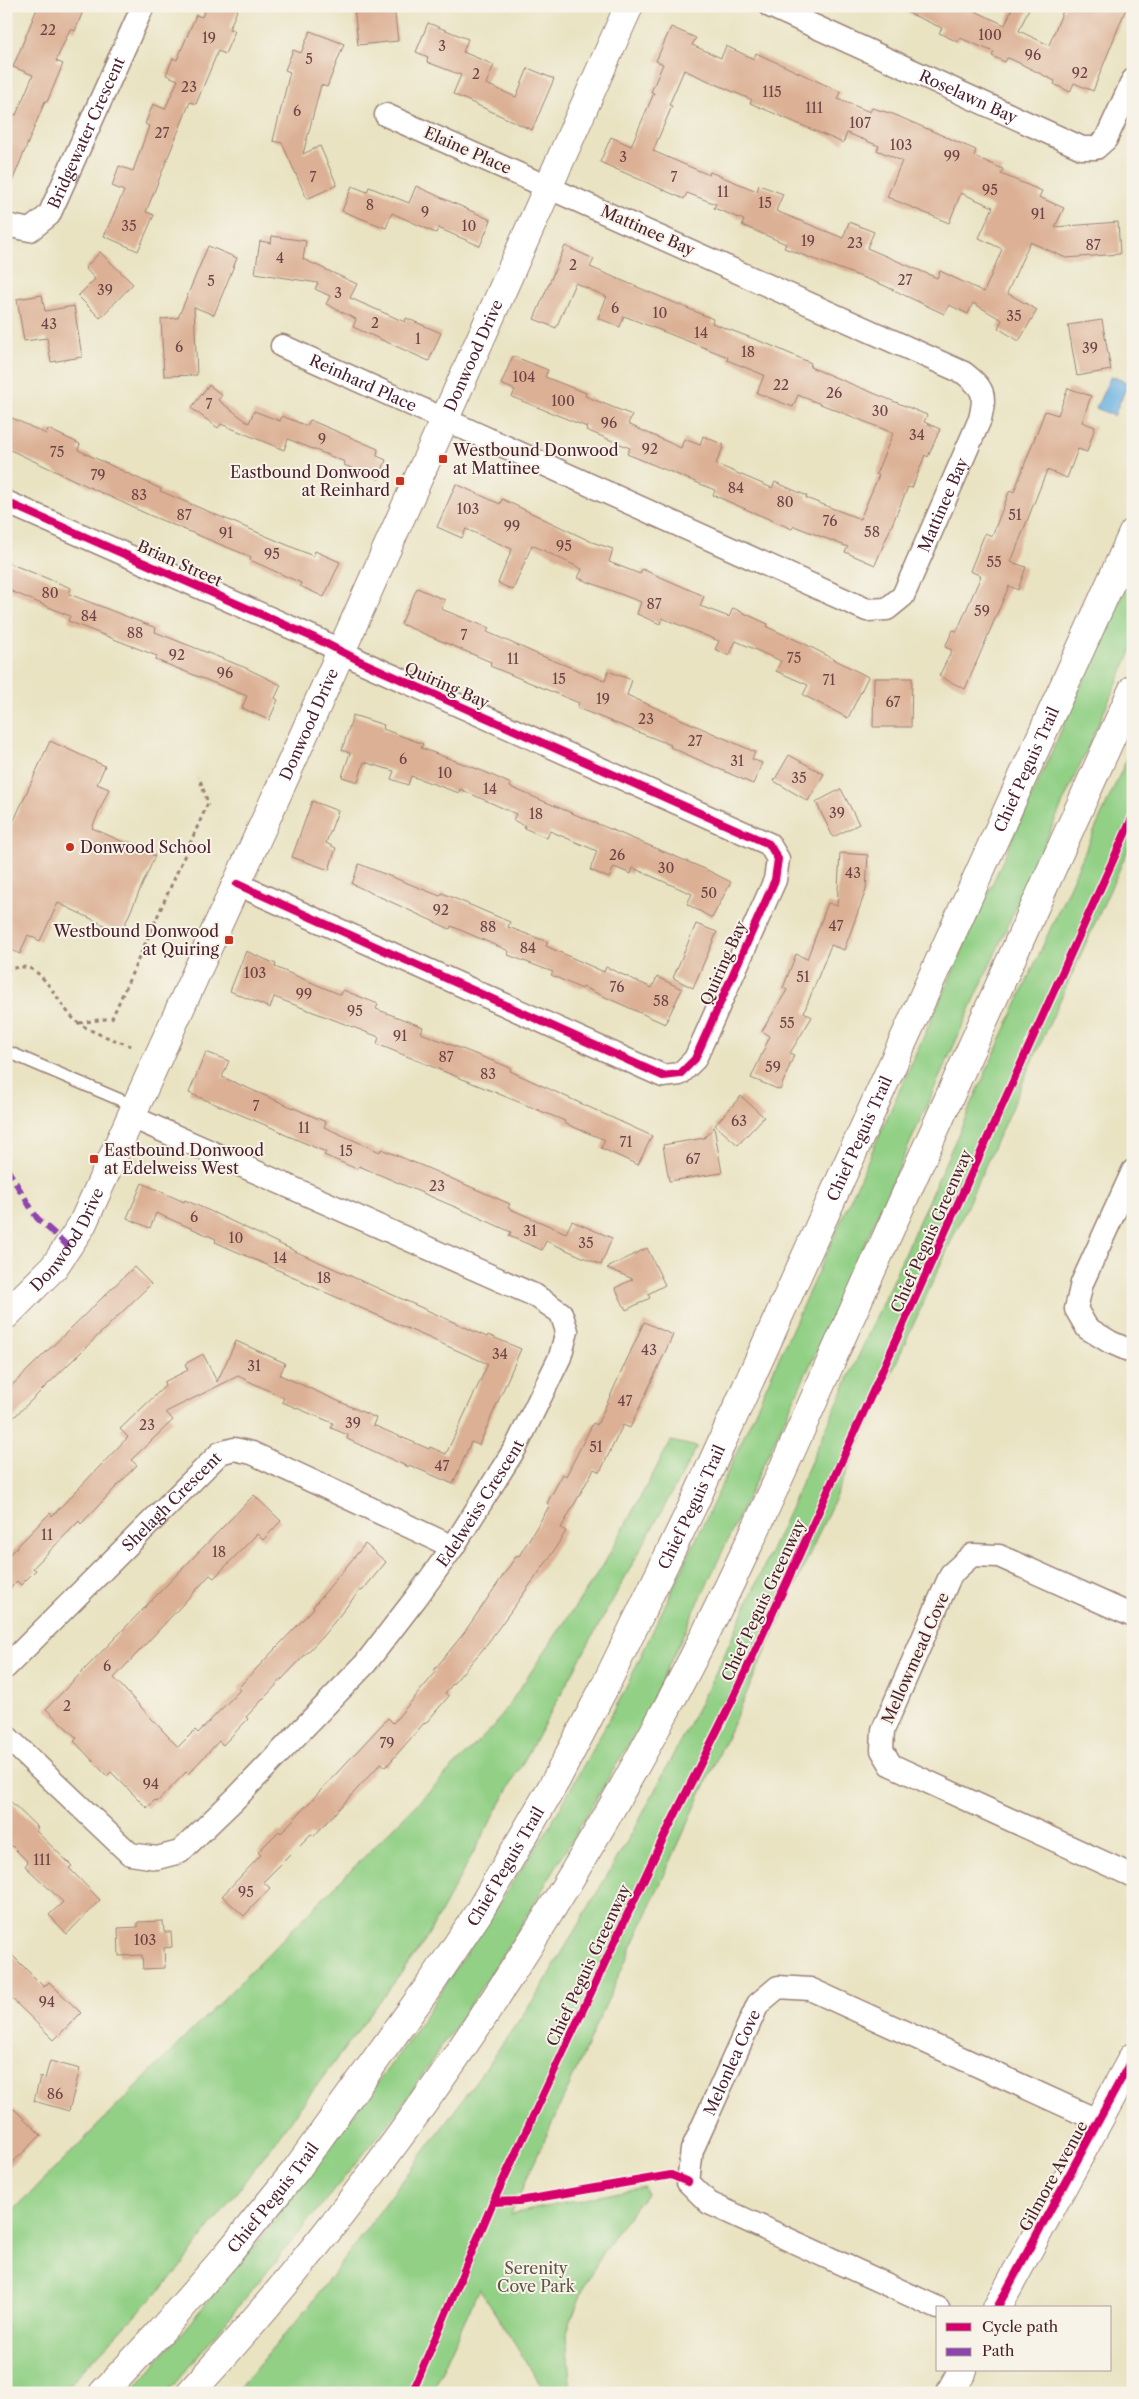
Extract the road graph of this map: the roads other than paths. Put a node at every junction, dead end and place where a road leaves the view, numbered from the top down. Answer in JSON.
{"nodes":[{"id":1,"x":143,"y":6,"type":"edge"},
{"id":2,"x":629,"y":6,"type":"edge"},
{"id":3,"x":770,"y":6,"type":"edge"},
{"id":4,"x":1133,"y":80,"type":"edge"},
{"id":5,"x":386,"y":114,"type":"dead end"},
{"id":6,"x":550,"y":186,"type":"junction"},
{"id":7,"x":6,"y":225,"type":"edge"},
{"id":8,"x":282,"y":346,"type":"dead end"},
{"id":9,"x":445,"y":418,"type":"junction"},
{"id":10,"x":6,"y":502,"type":"edge"},
{"id":11,"x":1133,"y":533,"type":"edge"},
{"id":12,"x":342,"y":651,"type":"junction"},
{"id":13,"x":1133,"y":689,"type":"edge"},
{"id":14,"x":237,"y":884,"type":"junction"},
{"id":15,"x":6,"y":1051,"type":"edge"},
{"id":16,"x":134,"y":1112,"type":"junction"},
{"id":17,"x":1133,"y":1171,"type":"edge"},
{"id":18,"x":6,"y":1315,"type":"edge"},
{"id":19,"x":1133,"y":1352,"type":"edge"},
{"id":20,"x":454,"y":1546,"type":"junction"},
{"id":21,"x":1133,"y":1616,"type":"edge"},
{"id":22,"x":6,"y":1666,"type":"edge"},
{"id":23,"x":6,"y":1736,"type":"edge"},
{"id":24,"x":1133,"y":1876,"type":"edge"},
{"id":25,"x":1133,"y":2057,"type":"edge"},
{"id":26,"x":1099,"y":2121,"type":"junction"},
{"id":27,"x":998,"y":2306,"type":"edge"},
{"id":28,"x":936,"y":2307,"type":"edge"},
{"id":29,"x":961,"y":2372,"type":"edge"},
{"id":30,"x":103,"y":2393,"type":"edge"},
{"id":31,"x":190,"y":2393,"type":"edge"},
{"id":32,"x":950,"y":2393,"type":"edge"}],
"edges":[{"from":1,"to":7,"type":"street","name":"Bridgewater Crescent"},
{"from":2,"to":6,"type":"main road","name":"Donwood Drive"},
{"from":3,"to":4,"type":"street","name":"Roselawn Bay"},
{"from":5,"to":6,"type":"street","name":"Elaine Place"},
{"from":6,"to":9,"type":"main road","name":"Donwood Drive"},
{"from":6,"to":9,"type":"street","name":"Mattinee Bay"},
{"from":8,"to":9,"type":"street","name":"Reinhard Place"},
{"from":9,"to":12,"type":"main road","name":"Donwood Drive"},
{"from":10,"to":12,"type":"street","name":"Brian Street"},
{"from":11,"to":30,"type":"main road","name":"Chief Peguis Trail"},
{"from":12,"to":14,"type":"main road","name":"Donwood Drive"},
{"from":12,"to":14,"type":"street","name":"Quiring Bay"},
{"from":13,"to":31,"type":"main road"},
{"from":14,"to":16,"type":"main road","name":"Donwood Drive"},
{"from":15,"to":16,"type":"lane"},
{"from":16,"to":18,"type":"main road","name":"Donwood Drive"},
{"from":16,"to":20,"type":"street","name":"Edelweiss Crescent"},
{"from":17,"to":19,"type":"street"},
{"from":20,"to":22,"type":"street","name":"Shelagh Crescent"},
{"from":20,"to":23,"type":"street","name":"Edelweiss Crescent"},
{"from":21,"to":24,"type":"street","name":"Mellowmead Cove"},
{"from":25,"to":26,"type":"main road","name":"Gilmore Avenue"},
{"from":26,"to":27,"type":"main road","name":"Gilmore Avenue"},
{"from":26,"to":28,"type":"street","name":"Melonlea Cove"},
{"from":29,"to":32,"type":"main road"}]}
